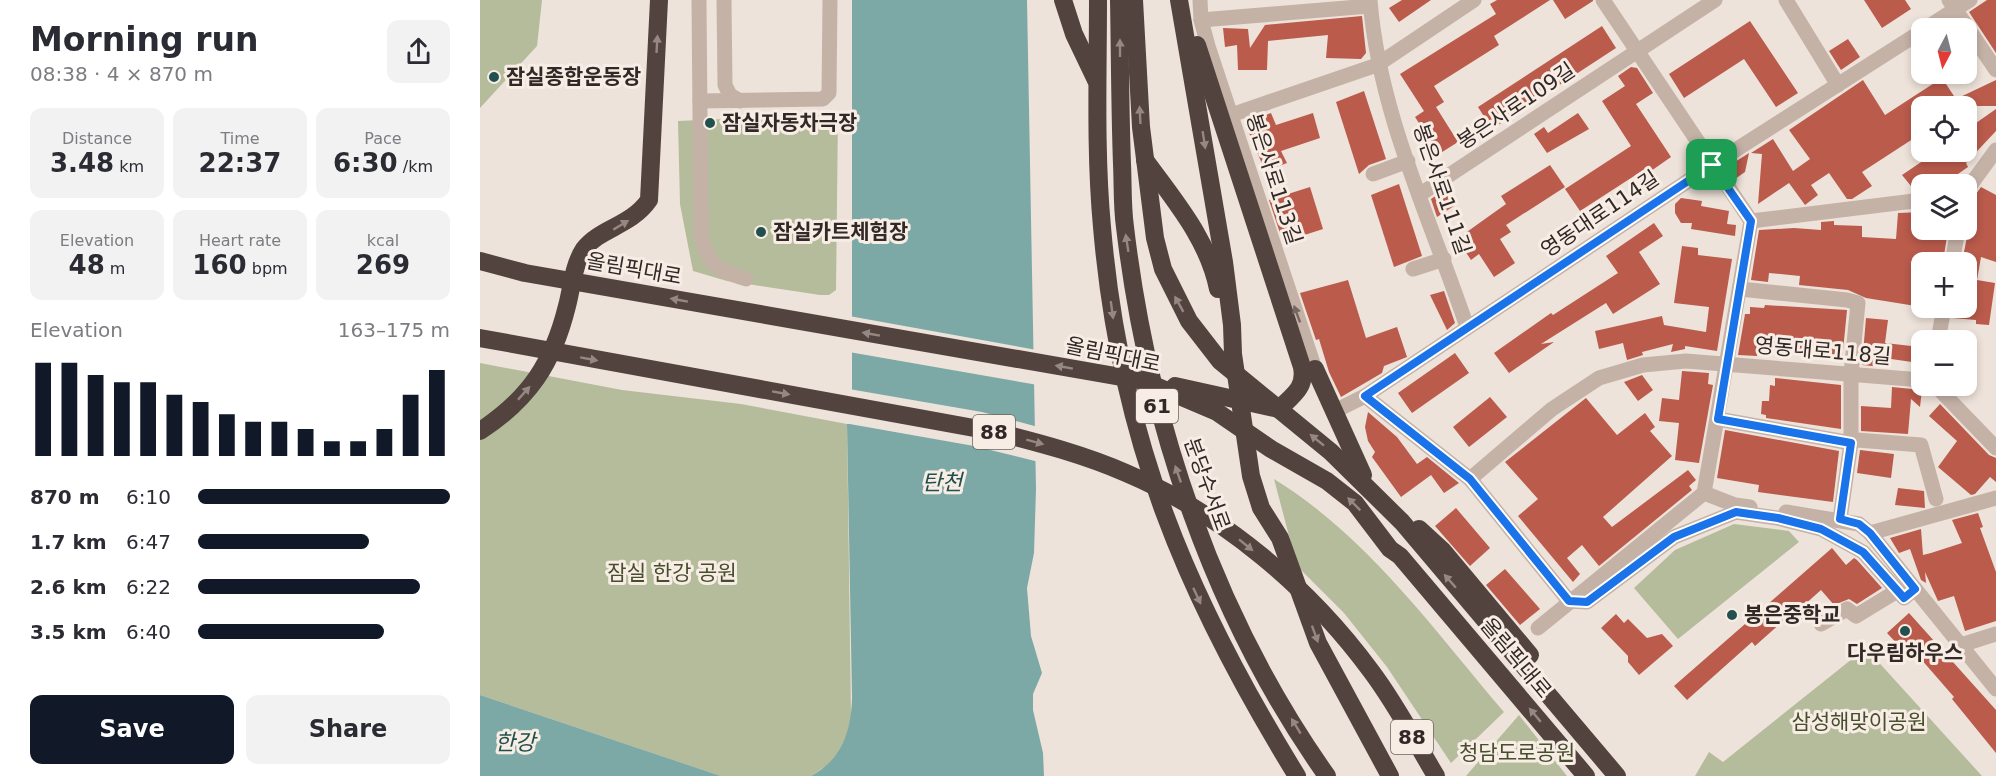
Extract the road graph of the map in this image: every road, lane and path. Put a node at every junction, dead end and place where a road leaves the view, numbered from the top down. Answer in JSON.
{"nodes":[{"id":1,"x":659,"y":0,"type":"edge"},
{"id":2,"x":699,"y":0,"type":"edge"},
{"id":3,"x":724,"y":0,"type":"edge"},
{"id":4,"x":830,"y":0,"type":"edge"},
{"id":5,"x":1064,"y":0,"type":"edge"},
{"id":6,"x":1098,"y":0,"type":"edge"},
{"id":7,"x":1119,"y":0,"type":"edge"},
{"id":8,"x":1134,"y":0,"type":"edge"},
{"id":9,"x":1179,"y":0,"type":"edge"},
{"id":10,"x":1188,"y":0,"type":"edge"},
{"id":11,"x":1200,"y":0,"type":"edge"},
{"id":12,"x":1474,"y":0,"type":"edge"},
{"id":13,"x":1603,"y":0,"type":"edge"},
{"id":14,"x":1715,"y":0,"type":"edge"},
{"id":15,"x":1786,"y":0,"type":"edge"},
{"id":16,"x":1970,"y":0,"type":"edge"},
{"id":17,"x":1370,"y":3,"type":"edge"},
{"id":18,"x":1953,"y":5,"type":"edge"},
{"id":19,"x":1938,"y":18,"type":"edge"},
{"id":20,"x":1201,"y":20,"type":"junction"},
{"id":21,"x":1911,"y":39,"type":"edge"},
{"id":22,"x":1636,"y":51,"type":"junction"},
{"id":23,"x":1377,"y":65,"type":"junction"},
{"id":24,"x":1996,"y":70,"type":"edge"},
{"id":25,"x":1838,"y":85,"type":"junction"},
{"id":26,"x":700,"y":101,"type":"junction"},
{"id":27,"x":740,"y":101,"type":"junction"},
{"id":28,"x":1231,"y":115,"type":"junction"},
{"id":29,"x":1996,"y":150,"type":"edge"},
{"id":30,"x":1408,"y":161,"type":"junction"},
{"id":31,"x":1712,"y":165,"type":"junction"},
{"id":32,"x":1373,"y":174,"type":"dead end"},
{"id":33,"x":1977,"y":176,"type":"edge"},
{"id":34,"x":1419,"y":195,"type":"junction"},
{"id":35,"x":1911,"y":201,"type":"edge"},
{"id":36,"x":1751,"y":221,"type":"junction"},
{"id":37,"x":1444,"y":259,"type":"junction"},
{"id":38,"x":480,"y":261,"type":"edge"},
{"id":39,"x":1413,"y":269,"type":"dead end"},
{"id":40,"x":746,"y":279,"type":"dead end"},
{"id":41,"x":1740,"y":289,"type":"junction"},
{"id":42,"x":1467,"y":327,"type":"junction"},
{"id":43,"x":480,"y":338,"type":"edge"},
{"id":44,"x":1233,"y":354,"type":"junction"},
{"id":45,"x":1726,"y":363,"type":"junction"},
{"id":46,"x":1315,"y":369,"type":"joint"},
{"id":47,"x":1851,"y":374,"type":"junction"},
{"id":48,"x":1911,"y":379,"type":"edge"},
{"id":49,"x":1144,"y":381,"type":"junction"},
{"id":50,"x":1365,"y":396,"type":"junction"},
{"id":51,"x":1946,"y":396,"type":"edge"},
{"id":52,"x":1333,"y":412,"type":"junction"},
{"id":53,"x":1718,"y":419,"type":"junction"},
{"id":54,"x":480,"y":431,"type":"edge"},
{"id":55,"x":1851,"y":443,"type":"junction"},
{"id":56,"x":1996,"y":448,"type":"edge"},
{"id":57,"x":1470,"y":479,"type":"junction"},
{"id":58,"x":1366,"y":482,"type":"junction"},
{"id":59,"x":1704,"y":493,"type":"junction"},
{"id":60,"x":1996,"y":498,"type":"edge"},
{"id":61,"x":1936,"y":499,"type":"dead end"},
{"id":62,"x":1840,"y":519,"type":"junction"},
{"id":63,"x":1870,"y":533,"type":"junction"},
{"id":64,"x":1400,"y":556,"type":"junction"},
{"id":65,"x":1915,"y":589,"type":"junction"},
{"id":66,"x":1897,"y":591,"type":"junction"},
{"id":67,"x":1569,"y":601,"type":"junction"},
{"id":68,"x":1821,"y":624,"type":"dead end"},
{"id":69,"x":1538,"y":628,"type":"dead end"},
{"id":70,"x":1996,"y":634,"type":"edge"},
{"id":71,"x":1961,"y":645,"type":"junction"},
{"id":72,"x":1996,"y":689,"type":"edge"},
{"id":73,"x":1615,"y":772,"type":"edge"},
{"id":74,"x":1297,"y":776,"type":"edge"},
{"id":75,"x":1327,"y":776,"type":"edge"},
{"id":76,"x":1390,"y":776,"type":"edge"},
{"id":77,"x":1436,"y":776,"type":"edge"},
{"id":78,"x":1586,"y":776,"type":"edge"},
{"id":79,"x":1631,"y":776,"type":"edge"}],
"edges":[{"from":54,"to":1,"type":"highway","one_way":true},
{"from":2,"to":26,"type":"street"},
{"from":3,"to":27,"type":"street"},
{"from":4,"to":27,"type":"street"},
{"from":5,"to":44,"type":"highway"},
{"from":6,"to":74,"type":"highway","number":"61","one_way":true},
{"from":75,"to":7,"type":"highway","name":"분당수서로","number":"61","one_way":true},
{"from":73,"to":8,"type":"highway","one_way":true},
{"from":9,"to":44,"type":"highway","one_way":true},
{"from":10,"to":49,"type":"highway"},
{"from":11,"to":20,"type":"street","name":"봉은사로113길"},
{"from":12,"to":23,"type":"street"},
{"from":13,"to":22,"type":"street"},
{"from":14,"to":22,"type":"street","name":"봉은사로109길"},
{"from":15,"to":25,"type":"street"},
{"from":16,"to":18,"type":"street"},
{"from":17,"to":20,"type":"street","name":"봉은사로111길"},
{"from":17,"to":23,"type":"street","name":"봉은사로111길"},
{"from":18,"to":19,"type":"street"},
{"from":18,"to":24,"type":"street"},
{"from":20,"to":28,"type":"street","name":"봉은사로113길"},
{"from":21,"to":25,"type":"street","name":"영동대로114길"},
{"from":22,"to":31,"type":"street"},
{"from":22,"to":34,"type":"street","name":"봉은사로109길"},
{"from":23,"to":28,"type":"street"},
{"from":23,"to":30,"type":"street","name":"봉은사로111길"},
{"from":25,"to":31,"type":"street","name":"영동대로114길"},
{"from":26,"to":27,"type":"street"},
{"from":26,"to":40,"type":"street"},
{"from":46,"to":28,"type":"street","name":"봉은사로113길","one_way":true},
{"from":29,"to":33,"type":"street"},
{"from":30,"to":32,"type":"street"},
{"from":30,"to":34,"type":"street","name":"봉은사로111길"},
{"from":31,"to":36,"type":"street"},
{"from":31,"to":42,"type":"street","name":"영동대로114길"},
{"from":34,"to":37,"type":"street","name":"봉은사로111길"},
{"from":35,"to":36,"type":"street"},
{"from":36,"to":41,"type":"street"},
{"from":37,"to":39,"type":"street"},
{"from":37,"to":42,"type":"street","name":"봉은사로111길"},
{"from":49,"to":38,"type":"highway","name":"올림픽대로","one_way":true},
{"from":41,"to":45,"type":"street"},
{"from":41,"to":47,"type":"street"},
{"from":42,"to":50,"type":"street","name":"영동대로114길"},
{"from":43,"to":77,"type":"highway","number":"88","one_way":true},
{"from":44,"to":76,"type":"highway","one_way":true},
{"from":45,"to":47,"type":"street","name":"영동대로118길"},
{"from":45,"to":53,"type":"street"},
{"from":45,"to":57,"type":"street","name":"영동대로118길"},
{"from":46,"to":52,"type":"highway"},
{"from":47,"to":48,"type":"street","name":"영동대로118길"},
{"from":47,"to":55,"type":"street"},
{"from":64,"to":49,"type":"highway","name":"올림픽대로","one_way":true},
{"from":50,"to":52,"type":"street","name":"영동대로114길"},
{"from":50,"to":57,"type":"street"},
{"from":51,"to":56,"type":"street"},
{"from":52,"to":58,"type":"highway"},
{"from":53,"to":55,"type":"street"},
{"from":53,"to":59,"type":"street"},
{"from":55,"to":61,"type":"street"},
{"from":55,"to":62,"type":"street"},
{"from":57,"to":67,"type":"street"},
{"from":58,"to":64,"type":"highway"},
{"from":58,"to":79,"type":"highway"},
{"from":59,"to":62,"type":"street"},
{"from":59,"to":67,"type":"street"},
{"from":60,"to":63,"type":"street"},
{"from":62,"to":63,"type":"street"},
{"from":63,"to":65,"type":"street"},
{"from":78,"to":64,"type":"highway","name":"올림픽대로","one_way":true},
{"from":65,"to":66,"type":"street"},
{"from":65,"to":71,"type":"street"},
{"from":66,"to":67,"type":"street"},
{"from":66,"to":68,"type":"street"},
{"from":67,"to":69,"type":"street"},
{"from":70,"to":71,"type":"street"},
{"from":71,"to":72,"type":"street"}]}
